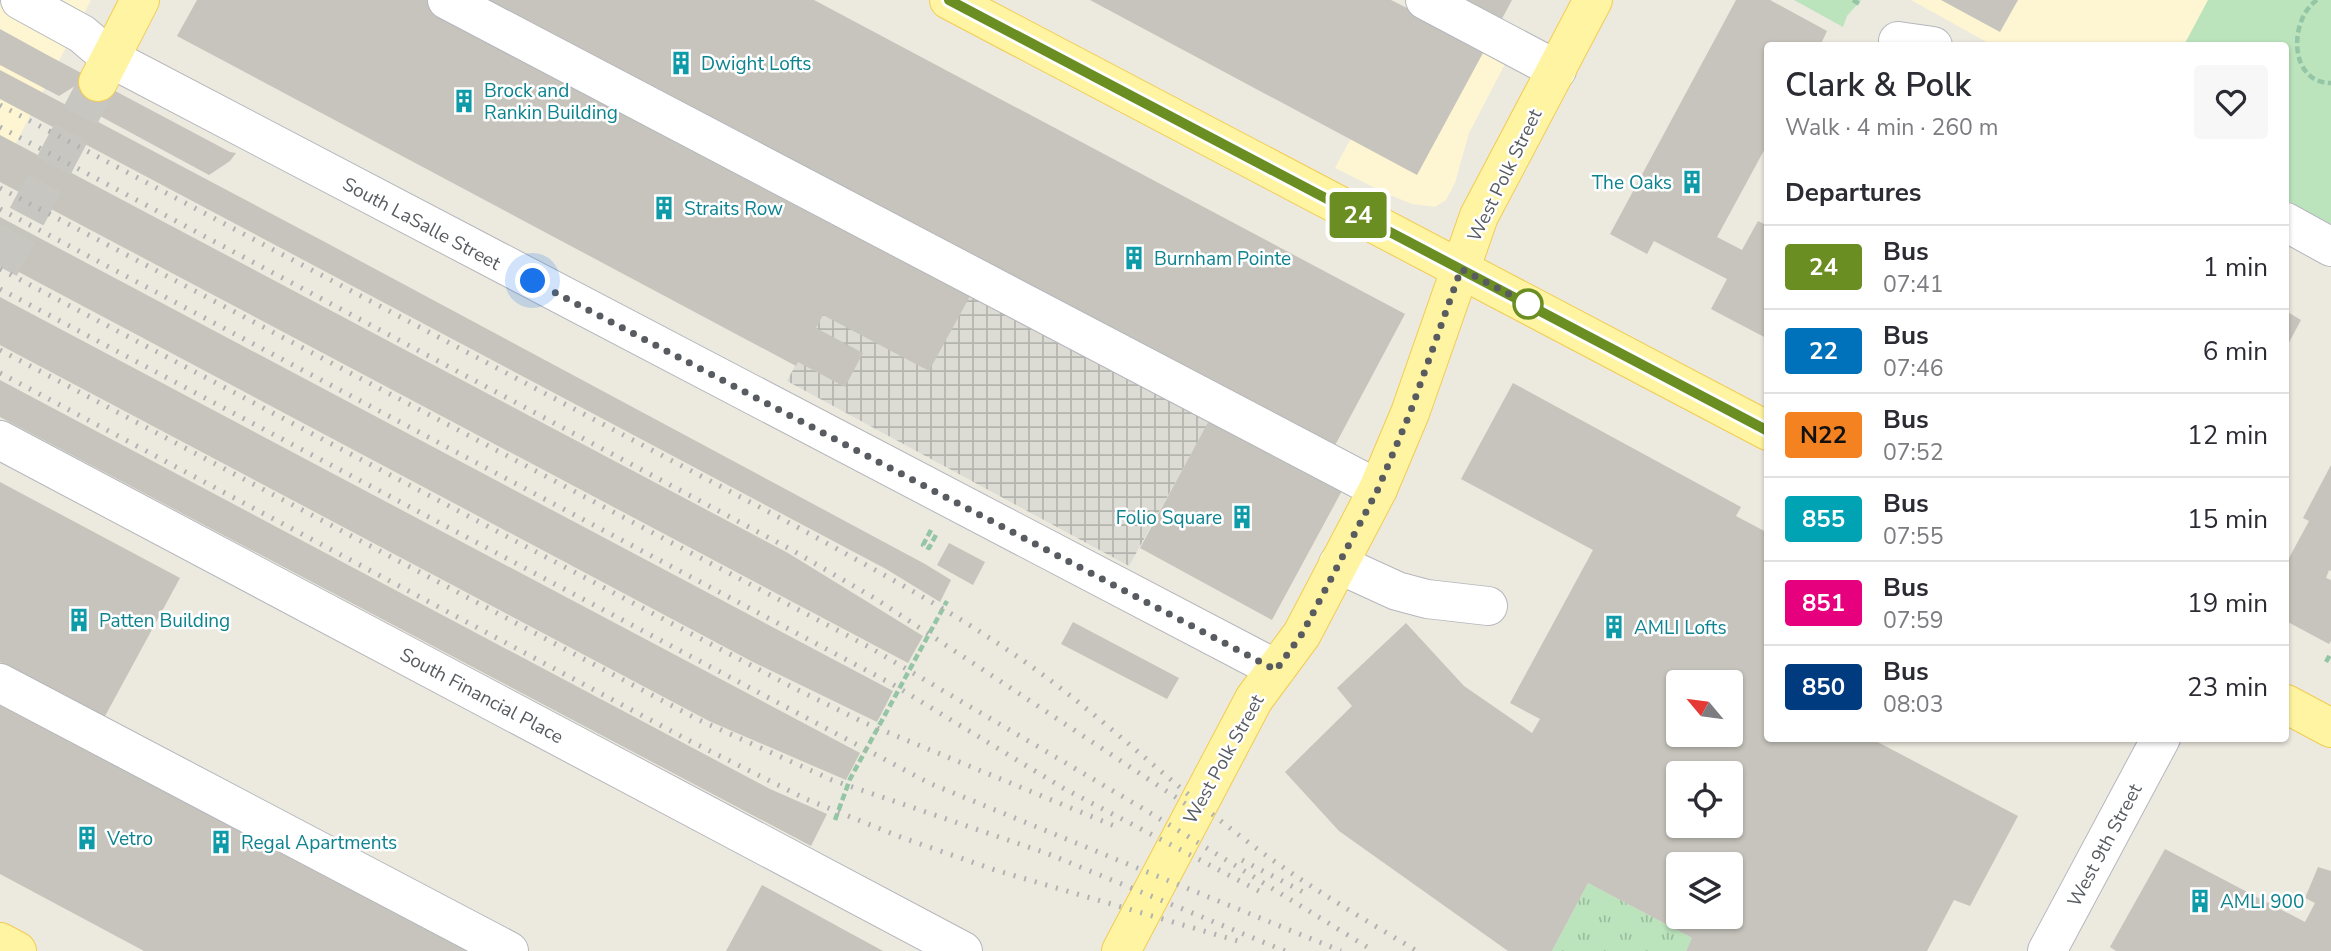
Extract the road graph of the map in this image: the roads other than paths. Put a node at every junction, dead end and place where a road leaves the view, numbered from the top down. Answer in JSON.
{"nodes":[{"id":1,"x":20,"y":0,"type":"edge"},
{"id":2,"x":140,"y":0,"type":"edge"},
{"id":3,"x":447,"y":0,"type":"edge"},
{"id":4,"x":949,"y":0,"type":"edge"},
{"id":5,"x":1425,"y":0,"type":"edge"},
{"id":6,"x":1594,"y":0,"type":"edge"},
{"id":7,"x":104,"y":70,"type":"junction"},
{"id":8,"x":1557,"y":70,"type":"junction"},
{"id":9,"x":2289,"y":224,"type":"edge"},
{"id":10,"x":2331,"y":247,"type":"edge"},
{"id":11,"x":1461,"y":269,"type":"junction"},
{"id":12,"x":1764,"y":429,"type":"edge"},
{"id":13,"x":0,"y":440,"type":"edge"},
{"id":14,"x":1378,"y":489,"type":"junction"},
{"id":15,"x":1338,"y":564,"type":"junction"},
{"id":16,"x":1488,"y":606,"type":"dead end"},
{"id":17,"x":1276,"y":670,"type":"junction"},
{"id":18,"x":0,"y":683,"type":"edge"},
{"id":19,"x":2289,"y":706,"type":"edge"},
{"id":20,"x":2331,"y":728,"type":"edge"},
{"id":21,"x":2159,"y":742,"type":"edge"},
{"id":22,"x":0,"y":942,"type":"edge"},
{"id":23,"x":2057,"y":947,"type":"edge"},
{"id":24,"x":17,"y":951,"type":"edge"},
{"id":25,"x":509,"y":951,"type":"edge"},
{"id":26,"x":963,"y":951,"type":"edge"},
{"id":27,"x":1121,"y":951,"type":"edge"}],
"edges":[{"from":1,"to":7,"type":"street","name":"South LaSalle Street"},
{"from":2,"to":7,"type":"main road"},
{"from":3,"to":14,"type":"street"},
{"from":4,"to":11,"type":"main road"},
{"from":5,"to":8,"type":"street"},
{"from":6,"to":8,"type":"main road","name":"West Polk Street"},
{"from":7,"to":17,"type":"street","name":"South LaSalle Street"},
{"from":8,"to":11,"type":"main road","name":"West Polk Street"},
{"from":9,"to":10,"type":"street"},
{"from":11,"to":12,"type":"main road"},
{"from":11,"to":14,"type":"main road","name":"West Polk Street"},
{"from":13,"to":26,"type":"street","name":"South Financial Place"},
{"from":14,"to":15,"type":"main road","name":"West Polk Street"},
{"from":15,"to":16,"type":"street"},
{"from":15,"to":17,"type":"main road","name":"West Polk Street"},
{"from":17,"to":27,"type":"main road","name":"West Polk Street"},
{"from":18,"to":25,"type":"street"},
{"from":19,"to":20,"type":"main road"},
{"from":21,"to":23,"type":"street","name":"West 9th Street"},
{"from":22,"to":24,"type":"main road"}]}
